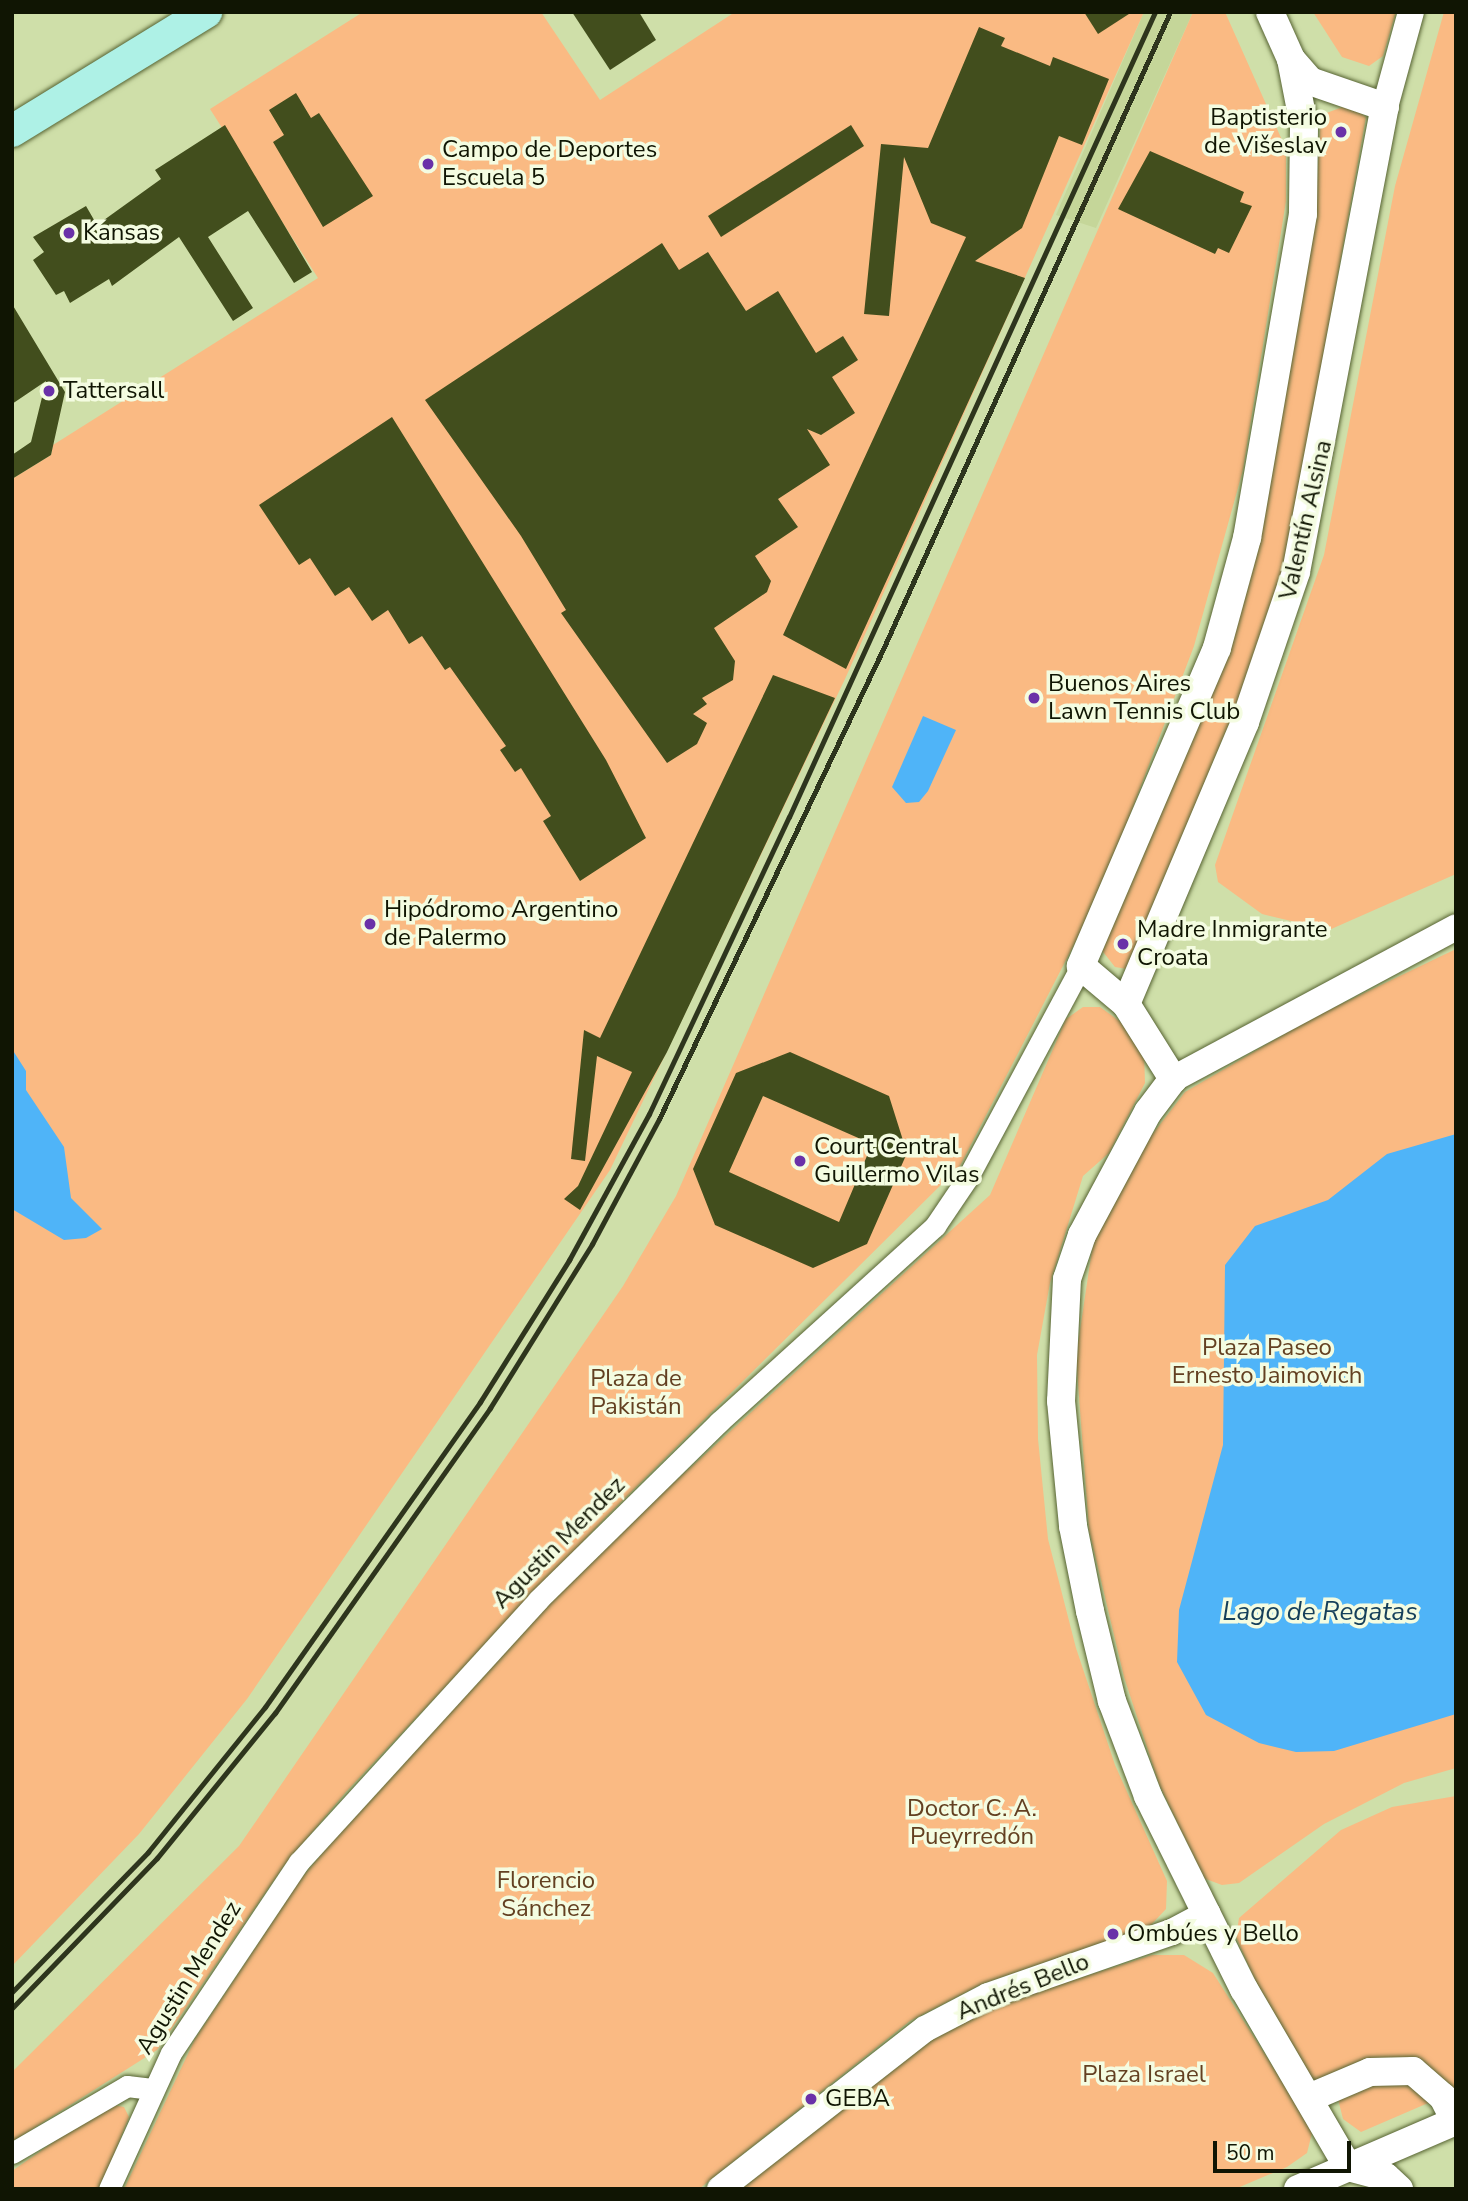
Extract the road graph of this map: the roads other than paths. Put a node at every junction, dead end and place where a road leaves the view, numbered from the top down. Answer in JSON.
{"nodes":[{"id":1,"x":206,"y":12,"type":"edge"},
{"id":2,"x":1270,"y":12,"type":"edge"},
{"id":3,"x":1411,"y":12,"type":"edge"},
{"id":4,"x":174,"y":20,"type":"edge"},
{"id":5,"x":1291,"y":60,"type":"junction"},
{"id":6,"x":1343,"y":95,"type":"junction"},
{"id":7,"x":1385,"y":107,"type":"junction"},
{"id":8,"x":1304,"y":126,"type":"junction"},
{"id":9,"x":12,"y":131,"type":"edge"},
{"id":10,"x":1456,"y":927,"type":"edge"},
{"id":11,"x":1081,"y":966,"type":"junction"},
{"id":12,"x":1126,"y":1004,"type":"junction"},
{"id":13,"x":1173,"y":1079,"type":"junction"},
{"id":14,"x":1207,"y":1913,"type":"junction"},
{"id":15,"x":152,"y":2089,"type":"junction"},
{"id":16,"x":1310,"y":2098,"type":"junction"},
{"id":17,"x":1456,"y":2121,"type":"edge"},
{"id":18,"x":12,"y":2153,"type":"edge"},
{"id":19,"x":1342,"y":2178,"type":"edge"},
{"id":20,"x":109,"y":2189,"type":"edge"},
{"id":21,"x":720,"y":2189,"type":"edge"},
{"id":22,"x":1298,"y":2189,"type":"edge"},
{"id":23,"x":1399,"y":2189,"type":"edge"}],
"edges":[{"from":1,"to":4,"type":"main road"},
{"from":2,"to":5,"type":"main road"},
{"from":3,"to":7,"type":"street","name":"Valentín Alsina"},
{"from":4,"to":9,"type":"main road"},
{"from":5,"to":6,"type":"main road"},
{"from":5,"to":8,"type":"main road"},
{"from":6,"to":7,"type":"main road"},
{"from":6,"to":8,"type":"main road"},
{"from":7,"to":12,"type":"main road","name":"Valentín Alsina"},
{"from":8,"to":11,"type":"main road"},
{"from":10,"to":13,"type":"street"},
{"from":11,"to":12,"type":"main road"},
{"from":11,"to":15,"type":"street","name":"Agustin Mendez"},
{"from":12,"to":13,"type":"main road"},
{"from":13,"to":14,"type":"main road"},
{"from":14,"to":16,"type":"main road"},
{"from":14,"to":21,"type":"street","name":"Andrés Bello"},
{"from":15,"to":18,"type":"street"},
{"from":15,"to":20,"type":"street","name":"Agustin Mendez"},
{"from":16,"to":17,"type":"main road"},
{"from":16,"to":19,"type":"main road"},
{"from":17,"to":19,"type":"main road"},
{"from":19,"to":22,"type":"main road"},
{"from":19,"to":23,"type":"main road"}]}
